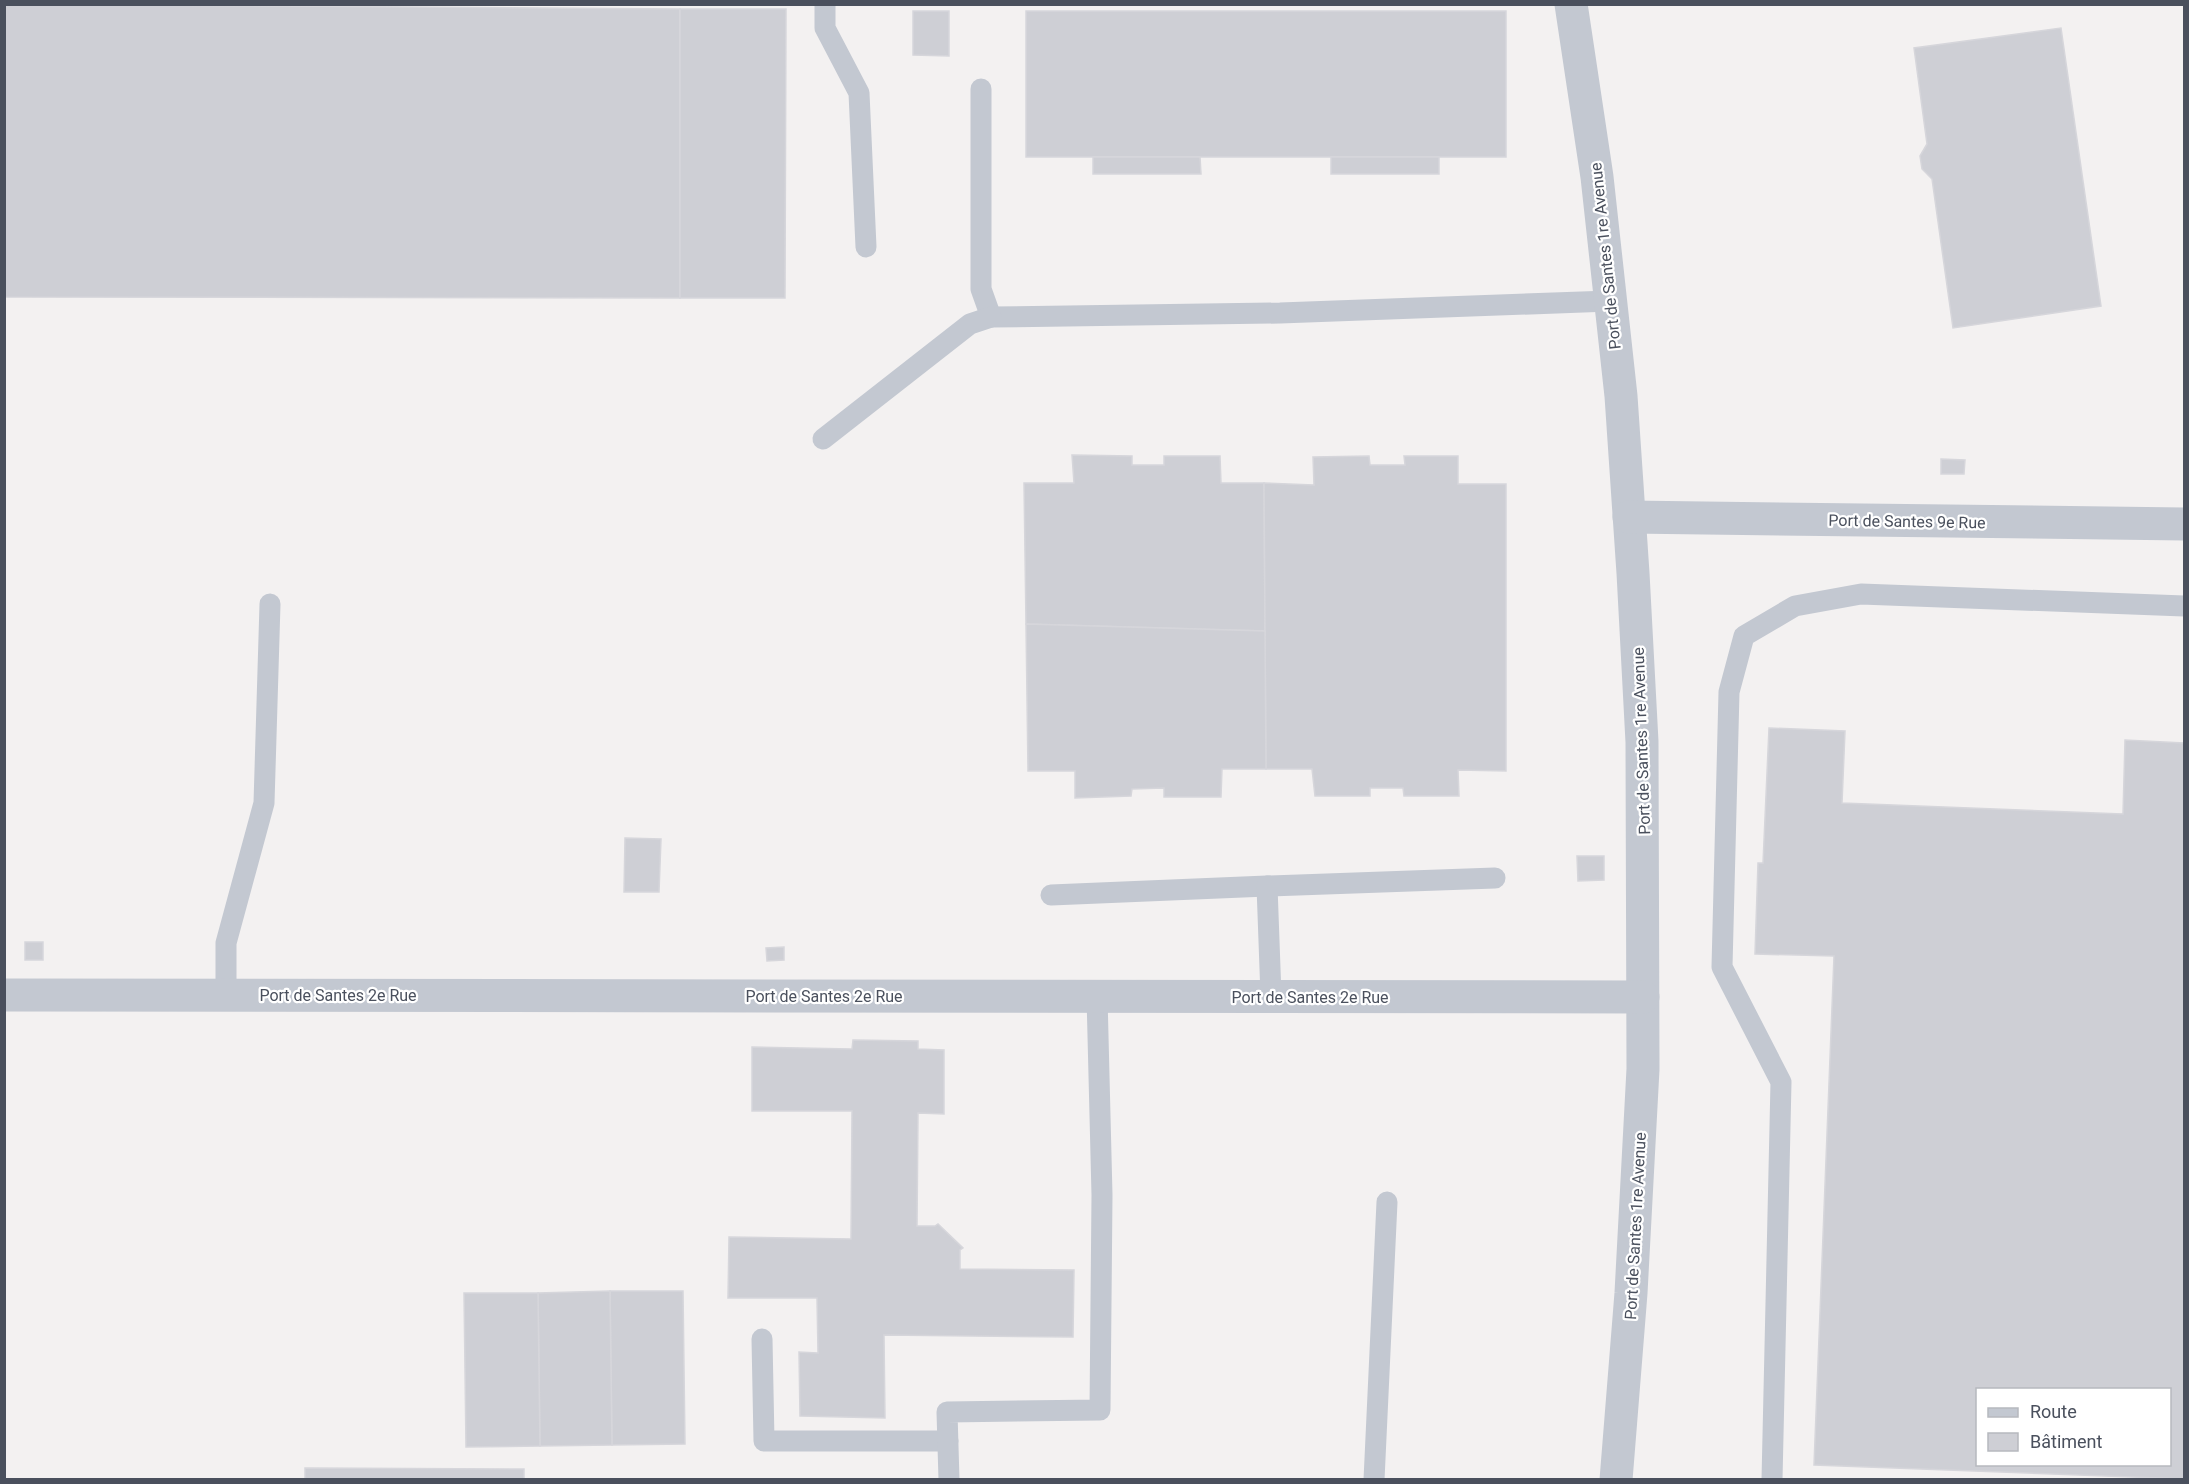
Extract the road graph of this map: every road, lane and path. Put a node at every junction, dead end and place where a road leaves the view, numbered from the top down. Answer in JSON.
{"nodes":[{"id":1,"x":825,"y":4,"type":"edge"},
{"id":2,"x":1571,"y":4,"type":"edge"},
{"id":3,"x":981,"y":89,"type":"dead end"},
{"id":4,"x":866,"y":247,"type":"dead end"},
{"id":5,"x":1610,"y":301,"type":"junction"},
{"id":6,"x":991,"y":317,"type":"junction"},
{"id":7,"x":823,"y":439,"type":"dead end"},
{"id":8,"x":1629,"y":517,"type":"junction"},
{"id":9,"x":2184,"y":524,"type":"edge"},
{"id":10,"x":270,"y":604,"type":"dead end"},
{"id":11,"x":2184,"y":606,"type":"edge"},
{"id":12,"x":1495,"y":878,"type":"dead end"},
{"id":13,"x":1267,"y":886,"type":"junction"},
{"id":14,"x":1051,"y":895,"type":"dead end"},
{"id":15,"x":4,"y":995,"type":"edge"},
{"id":16,"x":226,"y":995,"type":"junction"},
{"id":17,"x":1097,"y":996,"type":"junction"},
{"id":18,"x":1271,"y":996,"type":"junction"},
{"id":19,"x":1643,"y":997,"type":"junction"},
{"id":20,"x":1387,"y":1202,"type":"dead end"},
{"id":21,"x":762,"y":1339,"type":"dead end"},
{"id":22,"x":948,"y":1441,"type":"junction"},
{"id":23,"x":949,"y":1479,"type":"edge"},
{"id":24,"x":1374,"y":1479,"type":"edge"},
{"id":25,"x":1616,"y":1479,"type":"edge"},
{"id":26,"x":1772,"y":1479,"type":"edge"}],
"edges":[{"from":1,"to":4,"type":"lane"},
{"from":2,"to":5,"type":"street","name":"Port de Santes 1re Avenue"},
{"from":3,"to":6,"type":"lane"},
{"from":5,"to":6,"type":"lane"},
{"from":5,"to":8,"type":"street","name":"Port de Santes 1re Avenue"},
{"from":6,"to":7,"type":"lane"},
{"from":8,"to":9,"type":"street","name":"Port de Santes 9e Rue"},
{"from":8,"to":19,"type":"street","name":"Port de Santes 1re Avenue"},
{"from":10,"to":16,"type":"lane"},
{"from":11,"to":26,"type":"lane"},
{"from":12,"to":13,"type":"lane"},
{"from":13,"to":14,"type":"lane"},
{"from":13,"to":18,"type":"lane"},
{"from":15,"to":16,"type":"street","name":"Port de Santes 2e Rue"},
{"from":16,"to":17,"type":"street","name":"Port de Santes 2e Rue"},
{"from":17,"to":18,"type":"street","name":"Port de Santes 2e Rue"},
{"from":17,"to":22,"type":"lane"},
{"from":18,"to":19,"type":"street","name":"Port de Santes 2e Rue"},
{"from":19,"to":25,"type":"street","name":"Port de Santes 1re Avenue"},
{"from":20,"to":24,"type":"lane"},
{"from":21,"to":22,"type":"lane"},
{"from":22,"to":23,"type":"lane"}]}
